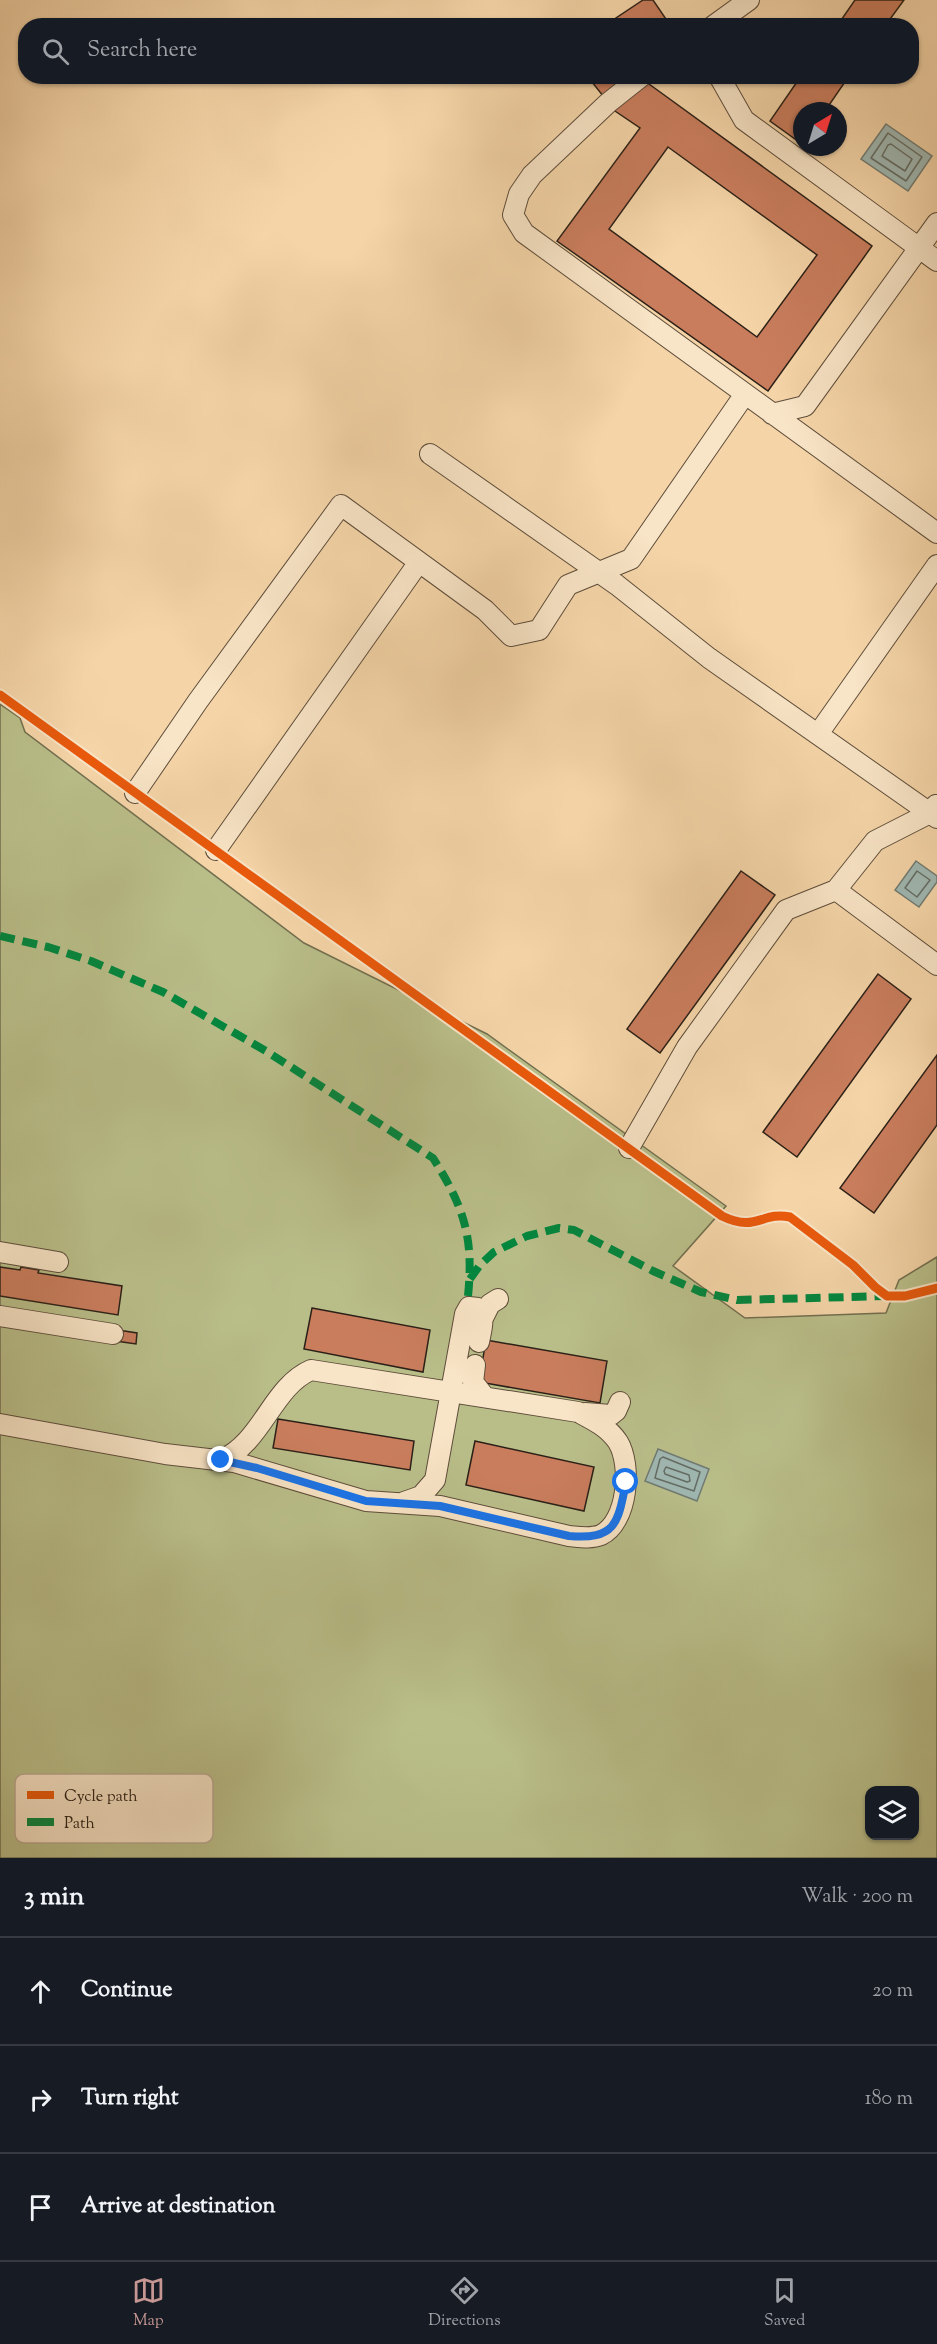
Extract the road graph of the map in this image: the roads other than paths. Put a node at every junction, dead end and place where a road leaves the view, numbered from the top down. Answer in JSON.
{"nodes":[{"id":1,"x":749,"y":0,"type":"edge"},
{"id":2,"x":724,"y":18,"type":"edge"},
{"id":3,"x":632,"y":84,"type":"edge"},
{"id":4,"x":724,"y":84,"type":"edge"},
{"id":5,"x":937,"y":223,"type":"edge"},
{"id":6,"x":919,"y":248,"type":"junction"},
{"id":7,"x":937,"y":261,"type":"edge"},
{"id":8,"x":745,"y":394,"type":"junction"},
{"id":9,"x":805,"y":406,"type":"junction"},
{"id":10,"x":772,"y":414,"type":"junction"},
{"id":11,"x":812,"y":443,"type":"junction"},
{"id":12,"x":430,"y":454,"type":"dead end"},
{"id":13,"x":937,"y":533,"type":"edge"},
{"id":14,"x":419,"y":562,"type":"junction"},
{"id":15,"x":937,"y":565,"type":"edge"},
{"id":16,"x":600,"y":573,"type":"junction"},
{"id":17,"x":818,"y":734,"type":"junction"},
{"id":18,"x":135,"y":793,"type":"dead end"},
{"id":19,"x":935,"y":811,"type":"edge"},
{"id":20,"x":216,"y":850,"type":"dead end"},
{"id":21,"x":836,"y":890,"type":"junction"},
{"id":22,"x":937,"y":965,"type":"edge"},
{"id":23,"x":629,"y":1148,"type":"dead end"},
{"id":24,"x":0,"y":1252,"type":"edge"},
{"id":25,"x":58,"y":1262,"type":"dead end"},
{"id":26,"x":498,"y":1299,"type":"dead end"},
{"id":27,"x":472,"y":1309,"type":"junction"},
{"id":28,"x":0,"y":1316,"type":"edge"},
{"id":29,"x":113,"y":1334,"type":"dead end"},
{"id":30,"x":479,"y":1342,"type":"dead end"},
{"id":31,"x":475,"y":1365,"type":"dead end"},
{"id":32,"x":451,"y":1391,"type":"junction"},
{"id":33,"x":484,"y":1396,"type":"junction"},
{"id":34,"x":620,"y":1402,"type":"dead end"},
{"id":35,"x":578,"y":1412,"type":"junction"},
{"id":36,"x":0,"y":1424,"type":"edge"},
{"id":37,"x":221,"y":1460,"type":"junction"},
{"id":38,"x":396,"y":1504,"type":"junction"}],
"edges":[{"from":1,"to":2,"type":"lane"},
{"from":3,"to":8,"type":"lane"},
{"from":4,"to":6,"type":"lane"},
{"from":5,"to":6,"type":"lane"},
{"from":6,"to":7,"type":"lane"},
{"from":6,"to":9,"type":"lane"},
{"from":8,"to":10,"type":"lane"},
{"from":8,"to":16,"type":"lane"},
{"from":9,"to":10,"type":"lane"},
{"from":9,"to":11,"type":"lane"},
{"from":10,"to":11,"type":"lane"},
{"from":11,"to":13,"type":"lane"},
{"from":12,"to":16,"type":"lane"},
{"from":14,"to":16,"type":"lane"},
{"from":14,"to":18,"type":"lane"},
{"from":14,"to":20,"type":"lane"},
{"from":15,"to":17,"type":"lane"},
{"from":16,"to":17,"type":"lane"},
{"from":17,"to":19,"type":"lane"},
{"from":19,"to":21,"type":"lane"},
{"from":21,"to":22,"type":"lane"},
{"from":21,"to":23,"type":"lane"},
{"from":24,"to":25,"type":"lane"},
{"from":26,"to":27,"type":"lane"},
{"from":27,"to":30,"type":"lane"},
{"from":27,"to":32,"type":"lane"},
{"from":28,"to":29,"type":"lane"},
{"from":31,"to":33,"type":"lane"},
{"from":32,"to":33,"type":"lane"},
{"from":32,"to":37,"type":"lane"},
{"from":32,"to":38,"type":"lane"},
{"from":33,"to":35,"type":"lane"},
{"from":34,"to":35,"type":"lane"},
{"from":35,"to":38,"type":"lane"},
{"from":36,"to":37,"type":"lane"},
{"from":37,"to":38,"type":"lane"}]}
